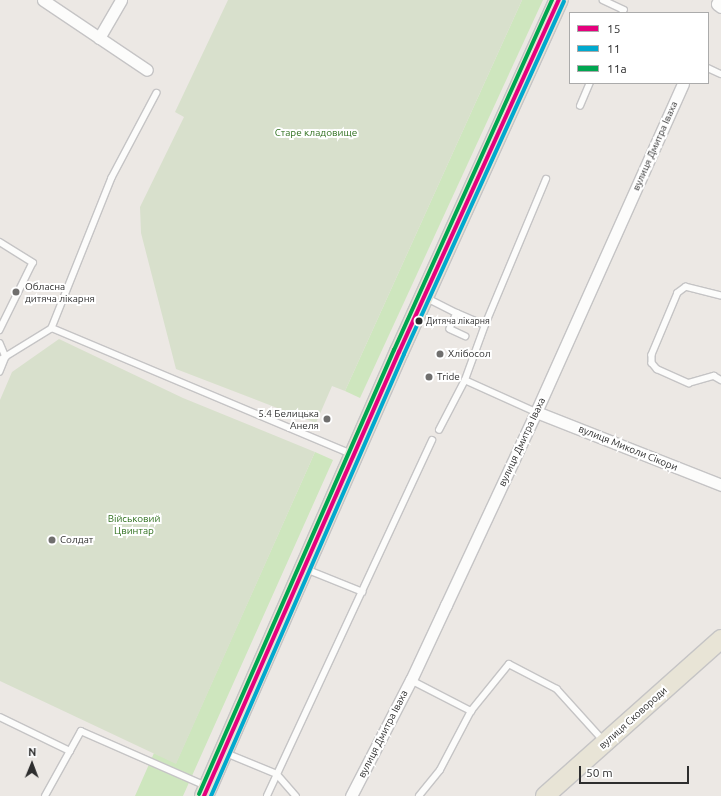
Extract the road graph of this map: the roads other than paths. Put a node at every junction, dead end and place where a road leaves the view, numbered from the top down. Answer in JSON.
{"nodes":[{"id":1,"x":43,"y":0,"type":"edge"},
{"id":2,"x":121,"y":0,"type":"edge"},
{"id":3,"x":559,"y":0,"type":"edge"},
{"id":4,"x":602,"y":0,"type":"edge"},
{"id":5,"x":623,"y":12,"type":"edge"},
{"id":6,"x":99,"y":38,"type":"junction"},
{"id":7,"x":709,"y":68,"type":"edge"},
{"id":8,"x":147,"y":70,"type":"dead end"},
{"id":9,"x":721,"y":74,"type":"edge"},
{"id":10,"x":590,"y":84,"type":"edge"},
{"id":11,"x":684,"y":84,"type":"edge"},
{"id":12,"x":157,"y":93,"type":"dead end"},
{"id":13,"x":580,"y":106,"type":"dead end"},
{"id":14,"x":546,"y":179,"type":"dead end"},
{"id":15,"x":0,"y":242,"type":"edge"},
{"id":16,"x":721,"y":296,"type":"edge"},
{"id":17,"x":425,"y":297,"type":"junction"},
{"id":18,"x":457,"y":313,"type":"junction"},
{"id":19,"x":485,"y":325,"type":"junction"},
{"id":20,"x":52,"y":328,"type":"junction"},
{"id":21,"x":0,"y":330,"type":"edge"},
{"id":22,"x":465,"y":336,"type":"dead end"},
{"id":23,"x":0,"y":343,"type":"edge"},
{"id":24,"x":6,"y":357,"type":"junction"},
{"id":25,"x":0,"y":360,"type":"edge"},
{"id":26,"x":0,"y":372,"type":"edge"},
{"id":27,"x":465,"y":380,"type":"junction"},
{"id":28,"x":721,"y":380,"type":"edge"},
{"id":29,"x":536,"y":412,"type":"junction"},
{"id":30,"x":439,"y":430,"type":"dead end"},
{"id":31,"x":432,"y":440,"type":"dead end"},
{"id":32,"x":354,"y":455,"type":"junction"},
{"id":33,"x":721,"y":485,"type":"edge"},
{"id":34,"x":304,"y":568,"type":"junction"},
{"id":35,"x":363,"y":592,"type":"junction"},
{"id":36,"x":721,"y":639,"type":"edge"},
{"id":37,"x":411,"y":680,"type":"junction"},
{"id":38,"x":471,"y":711,"type":"junction"},
{"id":39,"x":0,"y":717,"type":"edge"},
{"id":40,"x":606,"y":743,"type":"junction"},
{"id":41,"x":70,"y":751,"type":"junction"},
{"id":42,"x":223,"y":753,"type":"junction"},
{"id":43,"x":277,"y":774,"type":"junction"},
{"id":44,"x":206,"y":791,"type":"edge"},
{"id":45,"x":45,"y":796,"type":"edge"},
{"id":46,"x":267,"y":796,"type":"edge"},
{"id":47,"x":296,"y":796,"type":"edge"},
{"id":48,"x":351,"y":796,"type":"edge"},
{"id":49,"x":419,"y":796,"type":"edge"},
{"id":50,"x":545,"y":796,"type":"edge"}],
"edges":[{"from":1,"to":6,"type":"street"},
{"from":2,"to":6,"type":"street"},
{"from":3,"to":17,"type":"main road"},
{"from":4,"to":5,"type":"lane"},
{"from":6,"to":8,"type":"street"},
{"from":7,"to":9,"type":"lane"},
{"from":10,"to":13,"type":"lane"},
{"from":11,"to":29,"type":"street","name":"вулиця Дмитра Іваха"},
{"from":12,"to":20,"type":"lane"},
{"from":14,"to":19,"type":"lane"},
{"from":15,"to":21,"type":"lane"},
{"from":16,"to":28,"type":"lane"},
{"from":17,"to":18,"type":"lane"},
{"from":17,"to":32,"type":"main road"},
{"from":18,"to":19,"type":"lane"},
{"from":18,"to":22,"type":"lane"},
{"from":19,"to":27,"type":"lane"},
{"from":20,"to":24,"type":"lane"},
{"from":20,"to":32,"type":"lane"},
{"from":23,"to":24,"type":"lane"},
{"from":24,"to":25,"type":"lane"},
{"from":24,"to":26,"type":"lane"},
{"from":27,"to":29,"type":"lane"},
{"from":27,"to":30,"type":"lane"},
{"from":29,"to":33,"type":"street","name":"вулиця Миколи Сікори"},
{"from":29,"to":37,"type":"street","name":"вулиця Дмитра Іваха"},
{"from":31,"to":35,"type":"lane"},
{"from":32,"to":34,"type":"main road"},
{"from":34,"to":35,"type":"lane"},
{"from":34,"to":42,"type":"main road"},
{"from":35,"to":43,"type":"lane"},
{"from":36,"to":40,"type":"main road","name":"вулиця Сковороди"},
{"from":37,"to":38,"type":"lane"},
{"from":37,"to":48,"type":"street","name":"вулиця Дмитра Іваха"},
{"from":38,"to":40,"type":"lane"},
{"from":38,"to":49,"type":"lane"},
{"from":39,"to":41,"type":"lane"},
{"from":40,"to":50,"type":"main road","name":"вулиця Сковороди"},
{"from":41,"to":44,"type":"lane"},
{"from":41,"to":45,"type":"lane"},
{"from":42,"to":43,"type":"lane"},
{"from":42,"to":44,"type":"main road"},
{"from":43,"to":46,"type":"lane"},
{"from":43,"to":47,"type":"lane"}]}
